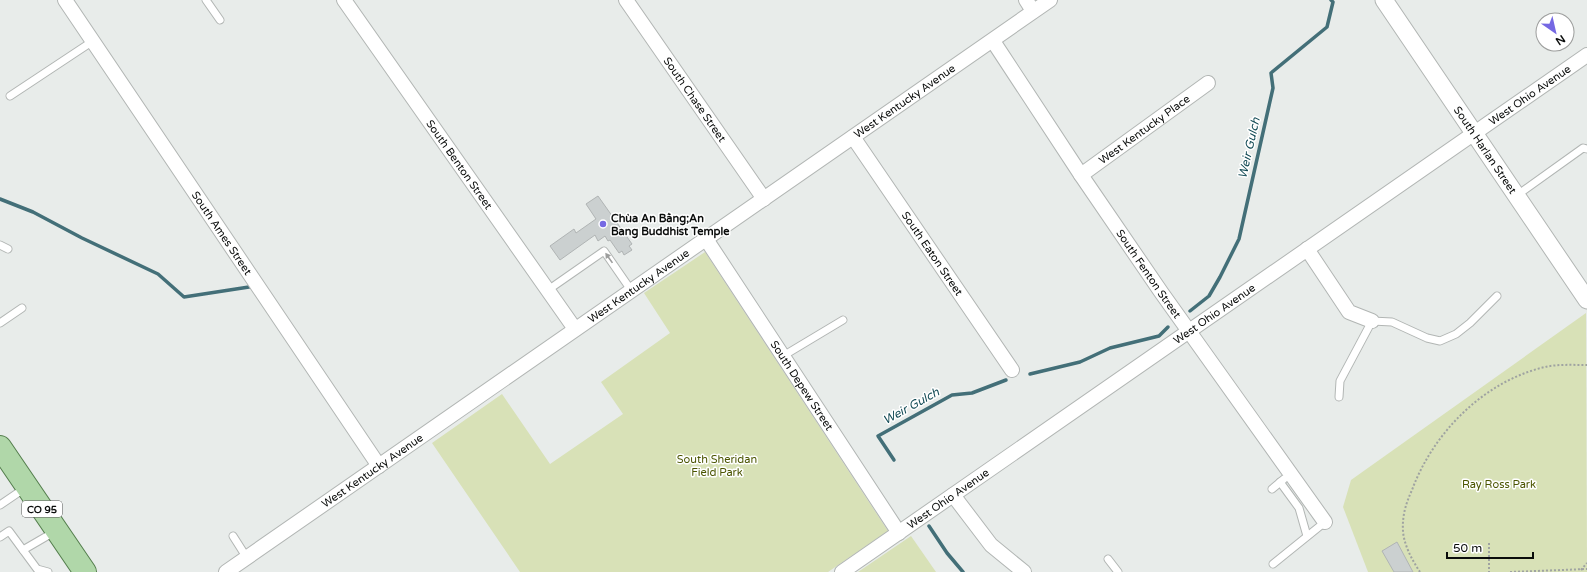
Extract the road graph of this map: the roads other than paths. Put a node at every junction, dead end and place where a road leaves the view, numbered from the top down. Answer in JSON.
{"nodes":[{"id":1,"x":66,"y":0,"type":"edge"},
{"id":2,"x":206,"y":0,"type":"edge"},
{"id":3,"x":344,"y":0,"type":"edge"},
{"id":4,"x":626,"y":0,"type":"edge"},
{"id":5,"x":1050,"y":0,"type":"edge"},
{"id":6,"x":1384,"y":0,"type":"edge"},
{"id":7,"x":1029,"y":6,"type":"edge"},
{"id":8,"x":220,"y":20,"type":"dead end"},
{"id":9,"x":93,"y":41,"type":"junction"},
{"id":10,"x":993,"y":41,"type":"junction"},
{"id":11,"x":1587,"y":55,"type":"edge"},
{"id":12,"x":1208,"y":83,"type":"dead end"},
{"id":13,"x":10,"y":96,"type":"dead end"},
{"id":14,"x":1474,"y":133,"type":"junction"},
{"id":15,"x":853,"y":137,"type":"junction"},
{"id":16,"x":1587,"y":149,"type":"edge"},
{"id":17,"x":1081,"y":175,"type":"junction"},
{"id":18,"x":1516,"y":196,"type":"junction"},
{"id":19,"x":764,"y":199,"type":"junction"},
{"id":20,"x":706,"y":239,"type":"junction"},
{"id":21,"x":0,"y":246,"type":"edge"},
{"id":22,"x":8,"y":249,"type":"dead end"},
{"id":23,"x":1307,"y":250,"type":"junction"},
{"id":24,"x":548,"y":290,"type":"junction"},
{"id":25,"x":631,"y":290,"type":"junction"},
{"id":26,"x":1497,"y":296,"type":"dead end"},
{"id":27,"x":1587,"y":300,"type":"edge"},
{"id":28,"x":22,"y":308,"type":"dead end"},
{"id":29,"x":843,"y":320,"type":"dead end"},
{"id":30,"x":1372,"y":321,"type":"junction"},
{"id":31,"x":0,"y":323,"type":"edge"},
{"id":32,"x":575,"y":329,"type":"junction"},
{"id":33,"x":1189,"y":330,"type":"junction"},
{"id":34,"x":783,"y":356,"type":"junction"},
{"id":35,"x":1012,"y":370,"type":"dead end"},
{"id":36,"x":1339,"y":397,"type":"dead end"},
{"id":37,"x":0,"y":447,"type":"edge"},
{"id":38,"x":379,"y":466,"type":"junction"},
{"id":39,"x":1285,"y":478,"type":"junction"},
{"id":40,"x":27,"y":487,"type":"junction"},
{"id":41,"x":1272,"y":489,"type":"dead end"},
{"id":42,"x":953,"y":495,"type":"junction"},
{"id":43,"x":0,"y":505,"type":"edge"},
{"id":44,"x":1325,"y":522,"type":"joint"},
{"id":45,"x":56,"y":530,"type":"junction"},
{"id":46,"x":899,"y":533,"type":"junction"},
{"id":47,"x":233,"y":536,"type":"dead end"},
{"id":48,"x":1308,"y":536,"type":"junction"},
{"id":49,"x":0,"y":537,"type":"edge"},
{"id":50,"x":23,"y":550,"type":"junction"},
{"id":51,"x":247,"y":558,"type":"junction"},
{"id":52,"x":1108,"y":559,"type":"dead end"},
{"id":53,"x":1273,"y":564,"type":"dead end"},
{"id":54,"x":48,"y":572,"type":"edge"},
{"id":55,"x":85,"y":572,"type":"edge"},
{"id":56,"x":226,"y":572,"type":"edge"},
{"id":57,"x":842,"y":572,"type":"edge"},
{"id":58,"x":1024,"y":572,"type":"edge"},
{"id":59,"x":1118,"y":572,"type":"edge"}],
"edges":[{"from":1,"to":9,"type":"street","name":"South Ames Street"},
{"from":2,"to":8,"type":"lane"},
{"from":3,"to":24,"type":"street","name":"South Benton Street"},
{"from":4,"to":19,"type":"street","name":"South Chase Street"},
{"from":5,"to":7,"type":"street","name":"West Kentucky Avenue"},
{"from":6,"to":14,"type":"street","name":"South Harlan Street"},
{"from":7,"to":10,"type":"street","name":"West Kentucky Avenue"},
{"from":9,"to":13,"type":"lane"},
{"from":9,"to":38,"type":"street","name":"South Ames Street"},
{"from":10,"to":15,"type":"street","name":"West Kentucky Avenue"},
{"from":10,"to":17,"type":"street","name":"South Fenton Street"},
{"from":11,"to":14,"type":"street","name":"West Ohio Avenue"},
{"from":12,"to":17,"type":"street","name":"West Kentucky Place"},
{"from":14,"to":18,"type":"street","name":"South Harlan Street"},
{"from":14,"to":23,"type":"street","name":"West Ohio Avenue"},
{"from":15,"to":19,"type":"street","name":"West Kentucky Avenue"},
{"from":15,"to":35,"type":"street","name":"South Eaton Street"},
{"from":16,"to":18,"type":"lane"},
{"from":17,"to":33,"type":"street","name":"South Fenton Street"},
{"from":18,"to":27,"type":"street","name":"South Harlan Street"},
{"from":19,"to":20,"type":"street","name":"West Kentucky Avenue"},
{"from":20,"to":25,"type":"street","name":"West Kentucky Avenue"},
{"from":20,"to":34,"type":"street","name":"South Depew Street"},
{"from":21,"to":22,"type":"lane"},
{"from":23,"to":30,"type":"street"},
{"from":23,"to":33,"type":"street","name":"West Ohio Avenue"},
{"from":25,"to":24,"type":"lane","one_way":true},
{"from":24,"to":32,"type":"street","name":"South Benton Street"},
{"from":25,"to":32,"type":"street","name":"West Kentucky Avenue"},
{"from":26,"to":30,"type":"lane"},
{"from":28,"to":31,"type":"lane"},
{"from":29,"to":34,"type":"lane"},
{"from":30,"to":36,"type":"lane"},
{"from":32,"to":38,"type":"street","name":"West Kentucky Avenue"},
{"from":33,"to":39,"type":"street","name":"South Fenton Street"},
{"from":33,"to":42,"type":"street","name":"West Ohio Avenue"},
{"from":34,"to":46,"type":"street","name":"South Depew Street"},
{"from":37,"to":40,"type":"main road","number":"CO 95"},
{"from":38,"to":51,"type":"street","name":"West Kentucky Avenue"},
{"from":39,"to":41,"type":"lane"},
{"from":39,"to":44,"type":"street","name":"South Fenton Street"},
{"from":39,"to":48,"type":"lane"},
{"from":40,"to":43,"type":"lane"},
{"from":40,"to":45,"type":"main road","number":"CO 95"},
{"from":42,"to":46,"type":"street","name":"West Ohio Avenue"},
{"from":42,"to":58,"type":"street"},
{"from":44,"to":48,"type":"lane"},
{"from":45,"to":50,"type":"lane"},
{"from":45,"to":55,"type":"main road","number":"CO 95"},
{"from":46,"to":57,"type":"street","name":"West Ohio Avenue"},
{"from":47,"to":51,"type":"lane"},
{"from":48,"to":53,"type":"lane"},
{"from":49,"to":50,"type":"lane"},
{"from":50,"to":54,"type":"lane"},
{"from":51,"to":56,"type":"street","name":"West Kentucky Avenue"},
{"from":52,"to":59,"type":"lane"}]}
